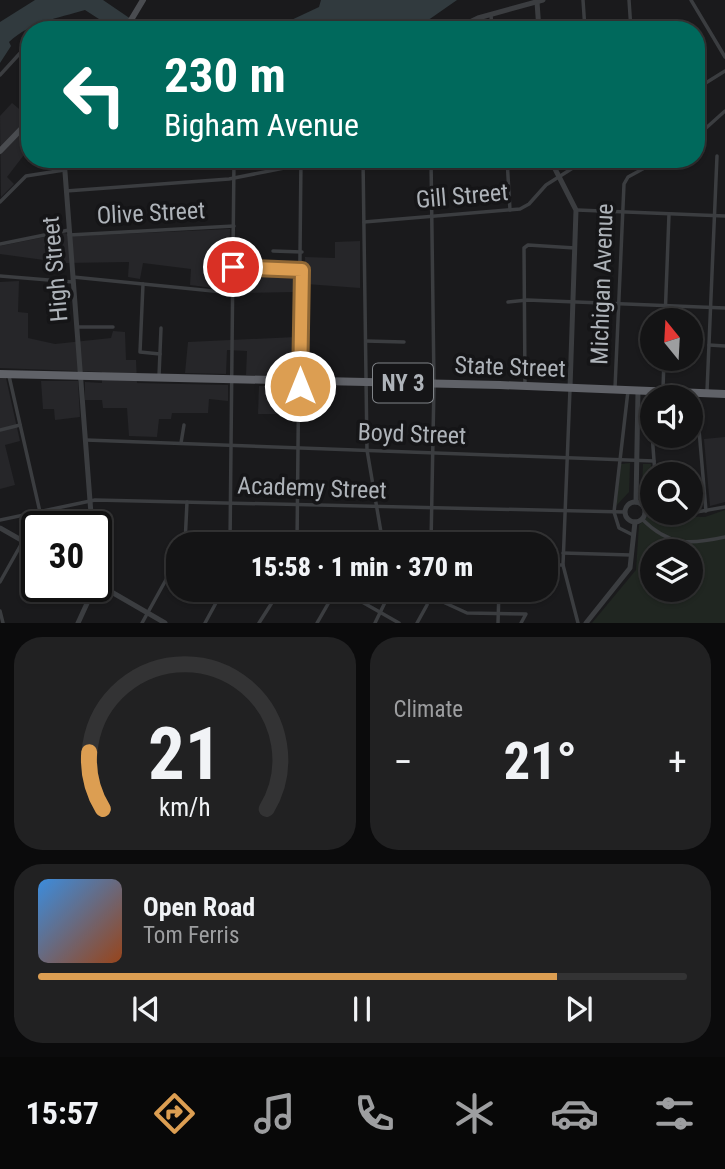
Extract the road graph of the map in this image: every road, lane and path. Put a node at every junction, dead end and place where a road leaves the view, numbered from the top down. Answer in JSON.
{"nodes":[{"id":1,"x":143,"y":0,"type":"edge"},
{"id":2,"x":583,"y":0,"type":"edge"},
{"id":3,"x":629,"y":0,"type":"edge"},
{"id":4,"x":691,"y":0,"type":"edge"},
{"id":5,"x":540,"y":1,"type":"edge"},
{"id":6,"x":491,"y":15,"type":"junction"},
{"id":7,"x":130,"y":21,"type":"edge"},
{"id":8,"x":476,"y":21,"type":"edge"},
{"id":9,"x":491,"y":21,"type":"edge"},
{"id":10,"x":539,"y":21,"type":"edge"},
{"id":11,"x":584,"y":21,"type":"edge"},
{"id":12,"x":630,"y":21,"type":"edge"},
{"id":13,"x":704,"y":21,"type":"edge"},
{"id":14,"x":705,"y":23,"type":"edge"},
{"id":15,"x":21,"y":52,"type":"edge"},
{"id":16,"x":725,"y":57,"type":"edge"},
{"id":17,"x":725,"y":71,"type":"edge"},
{"id":18,"x":0,"y":75,"type":"edge"},
{"id":19,"x":705,"y":83,"type":"edge"},
{"id":20,"x":725,"y":111,"type":"edge"},
{"id":21,"x":21,"y":129,"type":"edge"},
{"id":22,"x":705,"y":129,"type":"edge"},
{"id":23,"x":0,"y":151,"type":"edge"},
{"id":24,"x":717,"y":156,"type":"dead end"},
{"id":25,"x":234,"y":168,"type":"edge"},
{"id":26,"x":285,"y":168,"type":"edge"},
{"id":27,"x":302,"y":168,"type":"edge"},
{"id":28,"x":363,"y":168,"type":"edge"},
{"id":29,"x":431,"y":168,"type":"edge"},
{"id":30,"x":508,"y":168,"type":"edge"},
{"id":31,"x":556,"y":168,"type":"edge"},
{"id":32,"x":573,"y":168,"type":"edge"},
{"id":33,"x":646,"y":168,"type":"edge"},
{"id":34,"x":64,"y":170,"type":"joint"},
{"id":35,"x":561,"y":176,"type":"junction"},
{"id":36,"x":234,"y":177,"type":"junction"},
{"id":37,"x":66,"y":191,"type":"junction"},
{"id":38,"x":0,"y":202,"type":"edge"},
{"id":39,"x":510,"y":210,"type":"junction"},
{"id":40,"x":576,"y":210,"type":"junction"},
{"id":41,"x":622,"y":212,"type":"junction"},
{"id":42,"x":670,"y":213,"type":"junction"},
{"id":43,"x":714,"y":216,"type":"junction"},
{"id":44,"x":725,"y":216,"type":"edge"},
{"id":45,"x":432,"y":217,"type":"junction"},
{"id":46,"x":364,"y":222,"type":"junction"},
{"id":47,"x":234,"y":226,"type":"junction"},
{"id":48,"x":69,"y":232,"type":"junction"},
{"id":49,"x":0,"y":244,"type":"edge"},
{"id":50,"x":575,"y":248,"type":"junction"},
{"id":51,"x":273,"y":251,"type":"dead end"},
{"id":52,"x":302,"y":252,"type":"junction"},
{"id":53,"x":233,"y":267,"type":"junction"},
{"id":54,"x":302,"y":270,"type":"junction"},
{"id":55,"x":0,"y":276,"type":"edge"},
{"id":56,"x":73,"y":279,"type":"junction"},
{"id":57,"x":144,"y":284,"type":"junction"},
{"id":58,"x":233,"y":293,"type":"junction"},
{"id":59,"x":524,"y":300,"type":"junction"},
{"id":60,"x":573,"y":301,"type":"junction"},
{"id":61,"x":508,"y":302,"type":"dead end"},
{"id":62,"x":619,"y":303,"type":"junction"},
{"id":63,"x":666,"y":305,"type":"junction"},
{"id":64,"x":710,"y":307,"type":"junction"},
{"id":65,"x":666,"y":308,"type":"edge"},
{"id":66,"x":725,"y":308,"type":"edge"},
{"id":67,"x":77,"y":327,"type":"junction"},
{"id":68,"x":113,"y":327,"type":"dead end"},
{"id":69,"x":161,"y":328,"type":"dead end"},
{"id":70,"x":366,"y":341,"type":"junction"},
{"id":71,"x":404,"y":342,"type":"dead end"},
{"id":72,"x":709,"y":345,"type":"junction"},
{"id":73,"x":725,"y":346,"type":"edge"},
{"id":74,"x":160,"y":354,"type":"junction"},
{"id":75,"x":4,"y":374,"type":"edge"},
{"id":76,"x":81,"y":376,"type":"junction"},
{"id":77,"x":159,"y":378,"type":"junction"},
{"id":78,"x":232,"y":381,"type":"junction"},
{"id":79,"x":300,"y":382,"type":"junction"},
{"id":80,"x":366,"y":383,"type":"junction"},
{"id":81,"x":433,"y":384,"type":"junction"},
{"id":82,"x":525,"y":386,"type":"junction"},
{"id":83,"x":570,"y":388,"type":"junction"},
{"id":84,"x":615,"y":390,"type":"junction"},
{"id":85,"x":628,"y":391,"type":"junction"},
{"id":86,"x":638,"y":391,"type":"joint"},
{"id":87,"x":703,"y":394,"type":"edge"},
{"id":88,"x":707,"y":394,"type":"junction"},
{"id":89,"x":725,"y":394,"type":"edge"},
{"id":90,"x":20,"y":425,"type":"junction"},
{"id":91,"x":184,"y":425,"type":"dead end"},
{"id":92,"x":0,"y":430,"type":"edge"},
{"id":93,"x":86,"y":439,"type":"junction"},
{"id":94,"x":181,"y":443,"type":"junction"},
{"id":95,"x":231,"y":444,"type":"junction"},
{"id":96,"x":299,"y":447,"type":"junction"},
{"id":97,"x":653,"y":448,"type":"edge"},
{"id":98,"x":701,"y":448,"type":"edge"},
{"id":99,"x":367,"y":450,"type":"junction"},
{"id":100,"x":432,"y":452,"type":"junction"},
{"id":101,"x":566,"y":457,"type":"junction"},
{"id":102,"x":620,"y":459,"type":"junction"},
{"id":103,"x":637,"y":460,"type":"junction"},
{"id":104,"x":654,"y":461,"type":"joint"},
{"id":105,"x":90,"y":500,"type":"junction"},
{"id":106,"x":187,"y":502,"type":"junction"},
{"id":107,"x":636,"y":502,"type":"junction"},
{"id":108,"x":231,"y":503,"type":"junction"},
{"id":109,"x":640,"y":504,"type":"edge"},
{"id":110,"x":298,"y":505,"type":"junction"},
{"id":111,"x":377,"y":507,"type":"junction"},
{"id":112,"x":725,"y":507,"type":"edge"},
{"id":113,"x":432,"y":509,"type":"junction"},
{"id":114,"x":40,"y":511,"type":"edge"},
{"id":115,"x":44,"y":511,"type":"edge"},
{"id":116,"x":91,"y":511,"type":"edge"},
{"id":117,"x":564,"y":512,"type":"junction"},
{"id":118,"x":614,"y":512,"type":"junction"},
{"id":119,"x":625,"y":512,"type":"junction"},
{"id":120,"x":703,"y":512,"type":"edge"},
{"id":121,"x":706,"y":512,"type":"junction"},
{"id":122,"x":21,"y":516,"type":"edge"},
{"id":123,"x":8,"y":519,"type":"junction"},
{"id":124,"x":0,"y":520,"type":"edge"},
{"id":125,"x":640,"y":520,"type":"edge"},
{"id":126,"x":635,"y":522,"type":"junction"},
{"id":127,"x":649,"y":525,"type":"edge"},
{"id":128,"x":3,"y":530,"type":"edge"},
{"id":129,"x":186,"y":532,"type":"edge"},
{"id":130,"x":230,"y":532,"type":"edge"},
{"id":131,"x":298,"y":532,"type":"edge"},
{"id":132,"x":380,"y":532,"type":"edge"},
{"id":133,"x":431,"y":532,"type":"edge"},
{"id":134,"x":635,"y":536,"type":"junction"},
{"id":135,"x":725,"y":537,"type":"edge"},
{"id":136,"x":21,"y":540,"type":"edge"},
{"id":137,"x":21,"y":545,"type":"edge"},
{"id":138,"x":563,"y":553,"type":"junction"},
{"id":139,"x":633,"y":555,"type":"junction"},
{"id":140,"x":558,"y":565,"type":"edge"},
{"id":141,"x":563,"y":565,"type":"junction"},
{"id":142,"x":166,"y":580,"type":"edge"},
{"id":143,"x":0,"y":582,"type":"edge"},
{"id":144,"x":112,"y":592,"type":"edge"},
{"id":145,"x":87,"y":602,"type":"edge"},
{"id":146,"x":216,"y":602,"type":"edge"},
{"id":147,"x":272,"y":602,"type":"edge"},
{"id":148,"x":329,"y":602,"type":"edge"},
{"id":149,"x":362,"y":602,"type":"edge"},
{"id":150,"x":386,"y":602,"type":"edge"},
{"id":151,"x":427,"y":602,"type":"edge"},
{"id":152,"x":442,"y":602,"type":"edge"},
{"id":153,"x":498,"y":602,"type":"edge"},
{"id":154,"x":0,"y":611,"type":"edge"},
{"id":155,"x":148,"y":613,"type":"junction"},
{"id":156,"x":381,"y":613,"type":"junction"},
{"id":157,"x":498,"y":613,"type":"junction"},
{"id":158,"x":3,"y":623,"type":"edge"},
{"id":159,"x":78,"y":623,"type":"edge"},
{"id":160,"x":142,"y":623,"type":"edge"},
{"id":161,"x":165,"y":623,"type":"edge"},
{"id":162,"x":205,"y":623,"type":"edge"},
{"id":163,"x":259,"y":623,"type":"edge"},
{"id":164,"x":317,"y":623,"type":"edge"},
{"id":165,"x":375,"y":623,"type":"edge"},
{"id":166,"x":399,"y":623,"type":"edge"},
{"id":167,"x":417,"y":623,"type":"edge"},
{"id":168,"x":498,"y":623,"type":"edge"},
{"id":169,"x":521,"y":623,"type":"edge"},
{"id":170,"x":578,"y":623,"type":"edge"},
{"id":171,"x":586,"y":623,"type":"edge"}],
"edges":[{"from":1,"to":7,"type":"main road"},
{"from":2,"to":11,"type":"street"},
{"from":3,"to":12,"type":"street"},
{"from":4,"to":13,"type":"street"},
{"from":5,"to":6,"type":"street"},
{"from":5,"to":10,"type":"street"},
{"from":6,"to":8,"type":"street"},
{"from":6,"to":9,"type":"street"},
{"from":14,"to":16,"type":"street"},
{"from":15,"to":18,"type":"street"},
{"from":17,"to":19,"type":"street"},
{"from":20,"to":22,"type":"street"},
{"from":21,"to":23,"type":"main road"},
{"from":24,"to":43,"type":"street"},
{"from":25,"to":36,"type":"street"},
{"from":26,"to":36,"type":"street"},
{"from":27,"to":52,"type":"street"},
{"from":28,"to":46,"type":"street"},
{"from":29,"to":45,"type":"street"},
{"from":30,"to":39,"type":"street"},
{"from":31,"to":35,"type":"street"},
{"from":32,"to":35,"type":"street","name":"Gill Street"},
{"from":33,"to":41,"type":"street","name":"Michigan Avenue"},
{"from":34,"to":37,"type":"street","name":"High Street"},
{"from":34,"to":38,"type":"street"},
{"from":35,"to":39,"type":"street","name":"Gill Street"},
{"from":35,"to":40,"type":"street"},
{"from":36,"to":37,"type":"street"},
{"from":36,"to":47,"type":"street"},
{"from":37,"to":48,"type":"street","name":"High Street"},
{"from":39,"to":45,"type":"street","name":"Gill Street"},
{"from":40,"to":41,"type":"street"},
{"from":40,"to":50,"type":"street"},
{"from":41,"to":42,"type":"street"},
{"from":41,"to":62,"type":"street","name":"Michigan Avenue"},
{"from":42,"to":43,"type":"street"},
{"from":42,"to":63,"type":"street"},
{"from":43,"to":44,"type":"street"},
{"from":43,"to":64,"type":"street"},
{"from":45,"to":46,"type":"street","name":"Gill Street"},
{"from":45,"to":81,"type":"street"},
{"from":46,"to":70,"type":"street"},
{"from":47,"to":48,"type":"street","name":"Olive Street"},
{"from":47,"to":53,"type":"street"},
{"from":48,"to":49,"type":"street","name":"Olive Street"},
{"from":48,"to":56,"type":"street","name":"High Street"},
{"from":50,"to":59,"type":"street"},
{"from":50,"to":60,"type":"street"},
{"from":51,"to":52,"type":"street"},
{"from":52,"to":54,"type":"street"},
{"from":53,"to":54,"type":"street"},
{"from":53,"to":58,"type":"street"},
{"from":54,"to":79,"type":"street"},
{"from":55,"to":56,"type":"street"},
{"from":56,"to":57,"type":"street"},
{"from":56,"to":67,"type":"street","name":"High Street"},
{"from":57,"to":58,"type":"street"},
{"from":57,"to":74,"type":"street"},
{"from":58,"to":78,"type":"street"},
{"from":59,"to":60,"type":"street"},
{"from":59,"to":61,"type":"street"},
{"from":59,"to":82,"type":"street"},
{"from":60,"to":62,"type":"street"},
{"from":60,"to":83,"type":"street"},
{"from":62,"to":63,"type":"street"},
{"from":62,"to":84,"type":"street","name":"Michigan Avenue"},
{"from":63,"to":64,"type":"street"},
{"from":63,"to":65,"type":"street"},
{"from":64,"to":66,"type":"street"},
{"from":64,"to":72,"type":"street"},
{"from":67,"to":68,"type":"street"},
{"from":67,"to":76,"type":"street","name":"High Street"},
{"from":69,"to":74,"type":"street"},
{"from":70,"to":71,"type":"street"},
{"from":70,"to":80,"type":"street"},
{"from":72,"to":73,"type":"street"},
{"from":72,"to":88,"type":"street"},
{"from":74,"to":77,"type":"street"},
{"from":75,"to":76,"type":"highway","name":"State Street","number":"NY 3"},
{"from":75,"to":90,"type":"street"},
{"from":76,"to":77,"type":"highway","name":"State Street","number":"NY 3"},
{"from":76,"to":93,"type":"street","name":"High Street"},
{"from":77,"to":78,"type":"highway","name":"State Street","number":"NY 3"},
{"from":78,"to":79,"type":"highway","name":"State Street","number":"NY 3"},
{"from":78,"to":95,"type":"street"},
{"from":79,"to":80,"type":"highway","name":"State Street","number":"NY 3"},
{"from":79,"to":96,"type":"street"},
{"from":80,"to":81,"type":"highway","name":"State Street","number":"NY 3"},
{"from":80,"to":99,"type":"street"},
{"from":81,"to":82,"type":"highway","name":"State Street","number":"NY 3"},
{"from":81,"to":100,"type":"street"},
{"from":82,"to":83,"type":"highway","name":"State Street","number":"NY 3"},
{"from":83,"to":84,"type":"highway","name":"State Street","number":"NY 3"},
{"from":83,"to":101,"type":"street"},
{"from":84,"to":85,"type":"highway","name":"State Street","number":"NY 3"},
{"from":85,"to":86,"type":"highway","name":"State Street","number":"NY 3"},
{"from":85,"to":102,"type":"street"},
{"from":86,"to":103,"type":"street"},
{"from":87,"to":88,"type":"highway","name":"State Street","number":"NY 3"},
{"from":88,"to":89,"type":"highway","name":"State Street","number":"NY 3"},
{"from":90,"to":92,"type":"street"},
{"from":90,"to":114,"type":"street"},
{"from":91,"to":94,"type":"street"},
{"from":93,"to":94,"type":"street","name":"Boyd Street"},
{"from":93,"to":105,"type":"street","name":"High Street"},
{"from":94,"to":95,"type":"street","name":"Boyd Street"},
{"from":95,"to":96,"type":"street","name":"Boyd Street"},
{"from":95,"to":108,"type":"street"},
{"from":96,"to":99,"type":"street","name":"Boyd Street"},
{"from":96,"to":110,"type":"street"},
{"from":97,"to":104,"type":"street"},
{"from":98,"to":121,"type":"street"},
{"from":99,"to":100,"type":"street","name":"Boyd Street"},
{"from":99,"to":111,"type":"street"},
{"from":100,"to":101,"type":"street","name":"Boyd Street"},
{"from":100,"to":113,"type":"street"},
{"from":101,"to":102,"type":"street","name":"Boyd Street"},
{"from":101,"to":117,"type":"street"},
{"from":102,"to":103,"type":"street","name":"Boyd Street"},
{"from":102,"to":118,"type":"street"},
{"from":103,"to":104,"type":"street","name":"Boyd Street"},
{"from":103,"to":107,"type":"street"},
{"from":105,"to":106,"type":"street","name":"Academy Street"},
{"from":105,"to":115,"type":"street","name":"Academy Street"},
{"from":105,"to":116,"type":"street","name":"High Street"},
{"from":106,"to":108,"type":"street","name":"Academy Street"},
{"from":106,"to":129,"type":"street"},
{"from":107,"to":109,"type":"street"},
{"from":107,"to":119,"type":"street"},
{"from":108,"to":110,"type":"street","name":"Academy Street"},
{"from":108,"to":130,"type":"street"},
{"from":110,"to":111,"type":"street","name":"Academy Street"},
{"from":110,"to":131,"type":"street"},
{"from":111,"to":113,"type":"street","name":"Academy Street"},
{"from":111,"to":132,"type":"street"},
{"from":112,"to":121,"type":"street"},
{"from":113,"to":117,"type":"street","name":"Academy Street"},
{"from":113,"to":133,"type":"street"},
{"from":117,"to":118,"type":"street","name":"Academy Street"},
{"from":117,"to":138,"type":"street"},
{"from":118,"to":119,"type":"street","name":"Academy Street"},
{"from":118,"to":134,"type":"street"},
{"from":119,"to":126,"type":"street"},
{"from":120,"to":121,"type":"street"},
{"from":122,"to":123,"type":"street","name":"Academy Street"},
{"from":123,"to":124,"type":"street","name":"Academy Street"},
{"from":123,"to":128,"type":"street"},
{"from":125,"to":126,"type":"street"},
{"from":126,"to":134,"type":"street"},
{"from":127,"to":135,"type":"street"},
{"from":128,"to":136,"type":"street"},
{"from":134,"to":139,"type":"street"},
{"from":137,"to":143,"type":"street"},
{"from":138,"to":139,"type":"street"},
{"from":138,"to":141,"type":"street"},
{"from":139,"to":171,"type":"street"},
{"from":140,"to":141,"type":"street"},
{"from":141,"to":170,"type":"street"},
{"from":142,"to":155,"type":"street"},
{"from":144,"to":155,"type":"street"},
{"from":145,"to":159,"type":"street"},
{"from":146,"to":162,"type":"street"},
{"from":147,"to":163,"type":"street"},
{"from":148,"to":164,"type":"street"},
{"from":149,"to":156,"type":"street"},
{"from":150,"to":156,"type":"street"},
{"from":151,"to":167,"type":"street"},
{"from":152,"to":157,"type":"street"},
{"from":153,"to":157,"type":"street"},
{"from":154,"to":158,"type":"street"},
{"from":155,"to":160,"type":"street"},
{"from":155,"to":161,"type":"street"},
{"from":156,"to":165,"type":"street"},
{"from":156,"to":166,"type":"street"},
{"from":157,"to":168,"type":"street"},
{"from":157,"to":169,"type":"street"}]}
